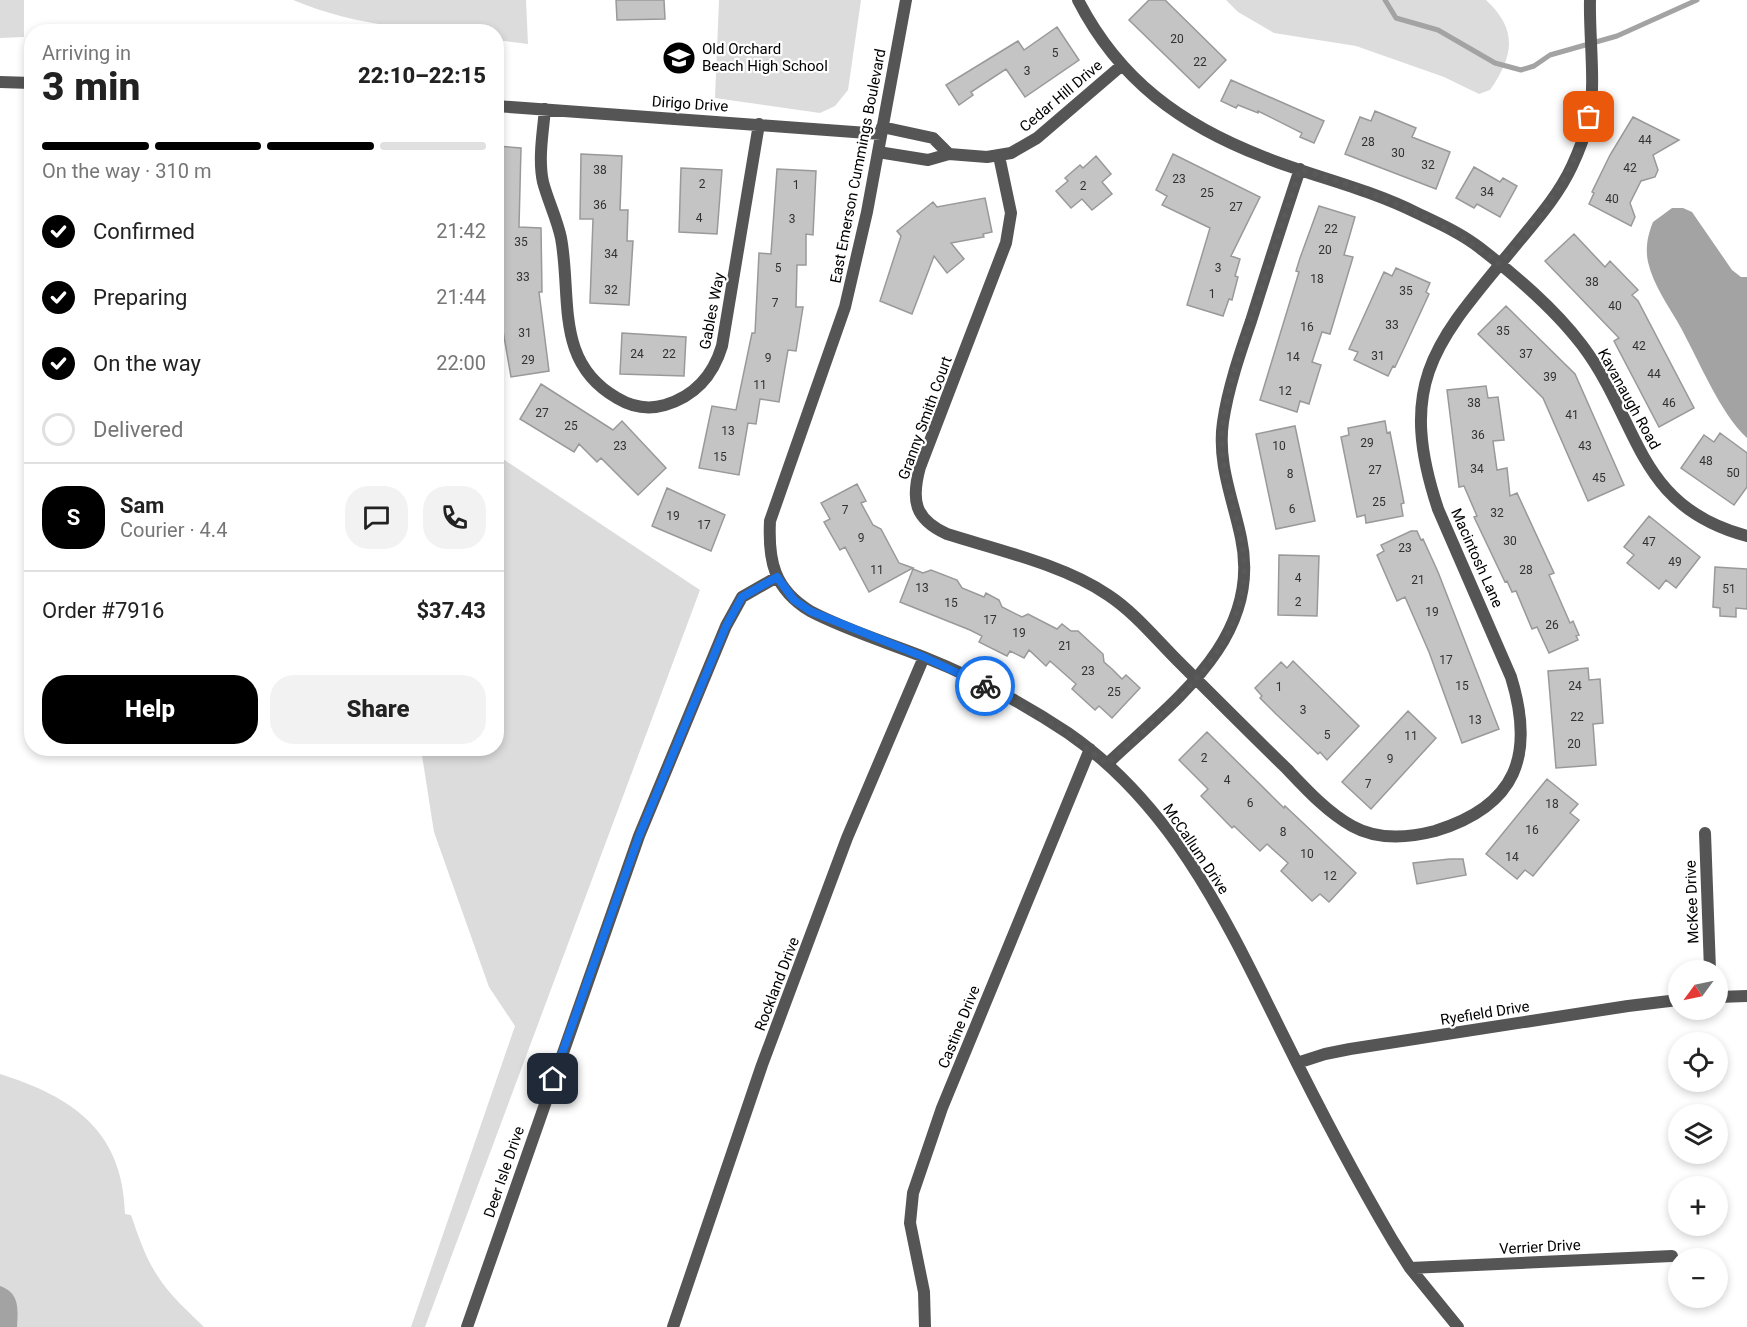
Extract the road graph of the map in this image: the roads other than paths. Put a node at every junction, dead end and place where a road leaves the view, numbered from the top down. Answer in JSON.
{"nodes":[{"id":1,"x":906,"y":0,"type":"edge"},
{"id":2,"x":1078,"y":0,"type":"edge"},
{"id":3,"x":1590,"y":0,"type":"edge"},
{"id":4,"x":1121,"y":66,"type":"junction"},
{"id":5,"x":0,"y":82,"type":"edge"},
{"id":6,"x":24,"y":83,"type":"edge"},
{"id":7,"x":504,"y":106,"type":"edge"},
{"id":8,"x":545,"y":109,"type":"junction"},
{"id":9,"x":759,"y":124,"type":"junction"},
{"id":10,"x":882,"y":130,"type":"junction"},
{"id":11,"x":878,"y":152,"type":"junction"},
{"id":12,"x":949,"y":154,"type":"junction"},
{"id":13,"x":999,"y":156,"type":"junction"},
{"id":14,"x":1300,"y":169,"type":"junction"},
{"id":15,"x":1500,"y":264,"type":"junction"},
{"id":16,"x":1747,"y":536,"type":"edge"},
{"id":17,"x":777,"y":577,"type":"junction"},
{"id":18,"x":924,"y":657,"type":"junction"},
{"id":19,"x":1196,"y":679,"type":"junction"},
{"id":20,"x":1090,"y":749,"type":"junction"},
{"id":21,"x":1107,"y":764,"type":"junction"},
{"id":22,"x":1705,"y":833,"type":"dead end"},
{"id":23,"x":1710,"y":960,"type":"edge"},
{"id":24,"x":1747,"y":996,"type":"edge"},
{"id":25,"x":1728,"y":997,"type":"edge"},
{"id":26,"x":1668,"y":1001,"type":"edge"},
{"id":27,"x":1297,"y":1063,"type":"junction"},
{"id":28,"x":1668,"y":1256,"type":"edge"},
{"id":29,"x":1410,"y":1268,"type":"junction"},
{"id":30,"x":467,"y":1327,"type":"edge"},
{"id":31,"x":673,"y":1327,"type":"edge"},
{"id":32,"x":925,"y":1327,"type":"edge"},
{"id":33,"x":1458,"y":1327,"type":"edge"}],
"edges":[{"from":1,"to":10,"type":"street","name":"East Emerson Cummings Boulevard"},
{"from":2,"to":4,"type":"street","name":"Kavanaugh Road"},
{"from":3,"to":15,"type":"street","name":"Macintosh Lane"},
{"from":4,"to":13,"type":"street","name":"Cedar Hill Drive"},
{"from":4,"to":14,"type":"street","name":"Kavanaugh Road"},
{"from":5,"to":6,"type":"street"},
{"from":7,"to":8,"type":"street","name":"Dirigo Drive"},
{"from":8,"to":9,"type":"street","name":"Dirigo Drive"},
{"from":8,"to":9,"type":"street","name":"Gables Way"},
{"from":9,"to":10,"type":"street","name":"Dirigo Drive"},
{"from":10,"to":11,"type":"street","name":"East Emerson Cummings Boulevard"},
{"from":10,"to":12,"type":"street"},
{"from":11,"to":12,"type":"street","name":"Cedar Hill Drive"},
{"from":11,"to":17,"type":"street","name":"East Emerson Cummings Boulevard"},
{"from":12,"to":13,"type":"street","name":"Cedar Hill Drive"},
{"from":13,"to":19,"type":"street","name":"Granny Smith Court"},
{"from":14,"to":15,"type":"street","name":"Kavanaugh Road"},
{"from":14,"to":19,"type":"street"},
{"from":15,"to":16,"type":"street","name":"Kavanaugh Road"},
{"from":15,"to":19,"type":"street","name":"Macintosh Lane"},
{"from":17,"to":18,"type":"street","name":"McCallum Drive"},
{"from":17,"to":30,"type":"street","name":"Deer Isle Drive"},
{"from":18,"to":20,"type":"street","name":"McCallum Drive"},
{"from":18,"to":31,"type":"street","name":"Rockland Drive"},
{"from":19,"to":21,"type":"street"},
{"from":20,"to":21,"type":"street","name":"McCallum Drive"},
{"from":20,"to":32,"type":"street","name":"Castine Drive"},
{"from":21,"to":27,"type":"street","name":"McCallum Drive"},
{"from":22,"to":23,"type":"street","name":"McKee Drive"},
{"from":24,"to":25,"type":"street"},
{"from":26,"to":27,"type":"street","name":"Ryefield Drive"},
{"from":27,"to":29,"type":"street","name":"McCallum Drive"},
{"from":28,"to":29,"type":"street","name":"Verrier Drive"},
{"from":29,"to":33,"type":"street","name":"McCallum Drive"}]}
